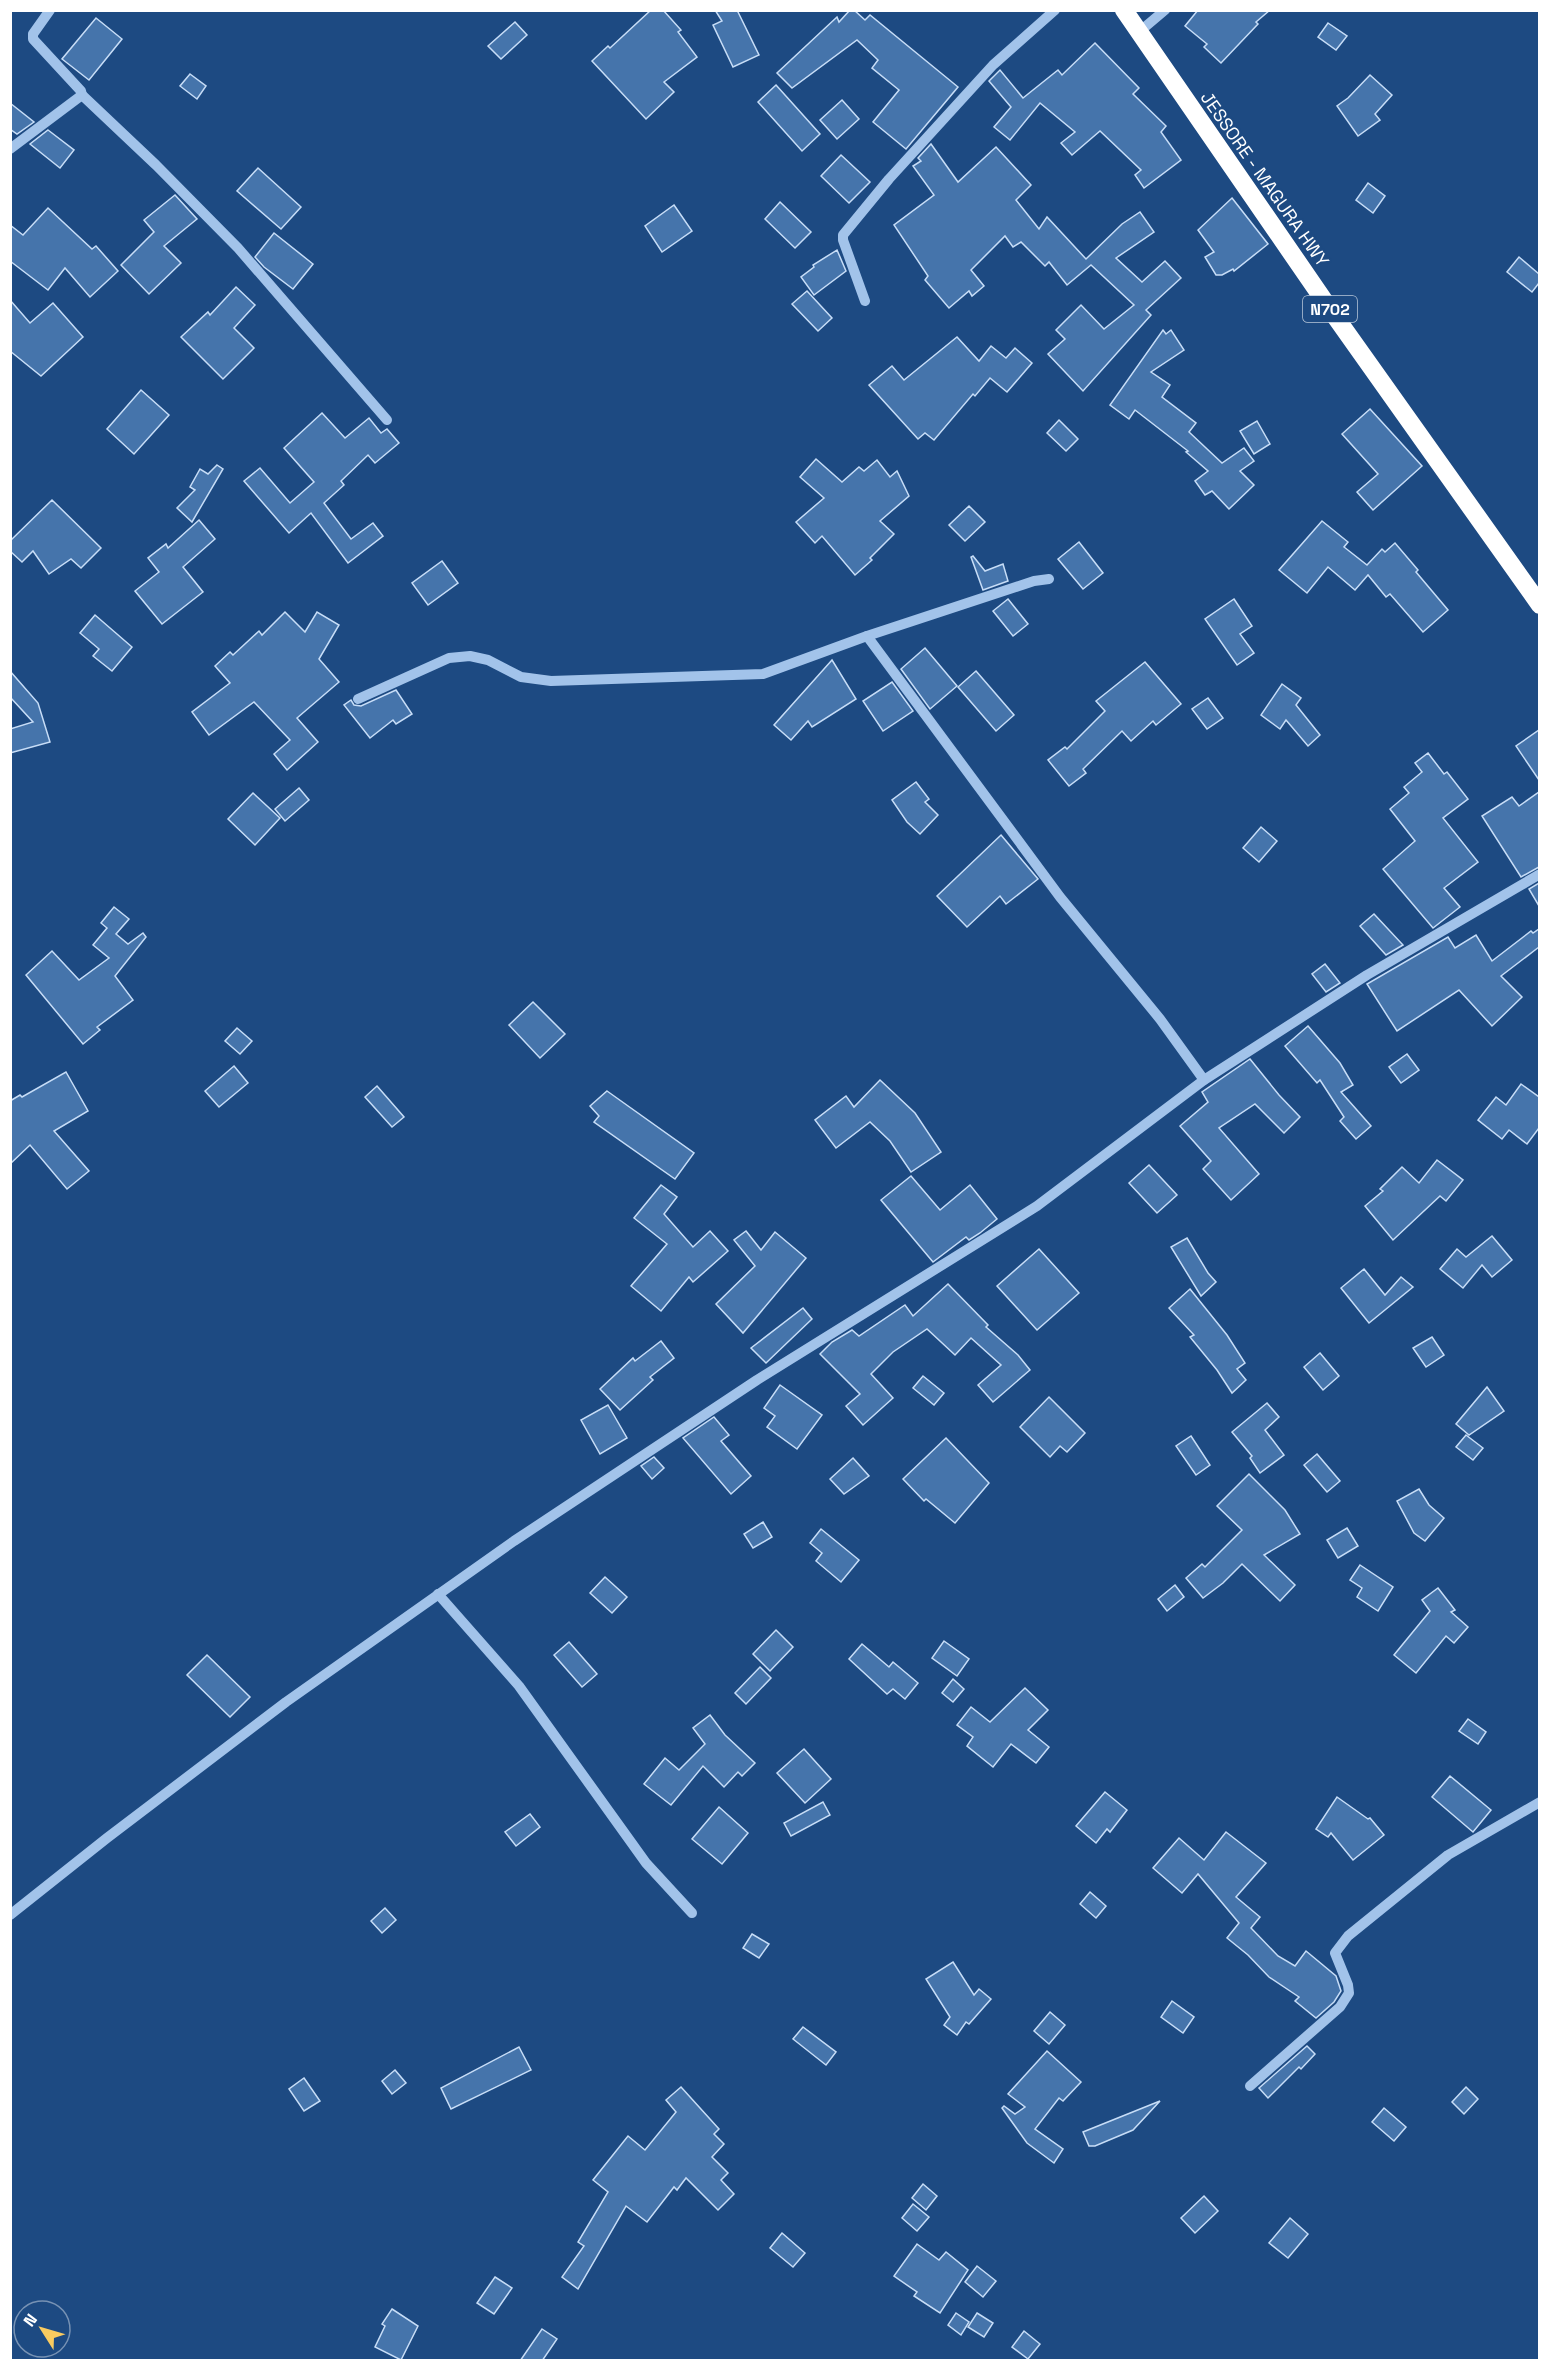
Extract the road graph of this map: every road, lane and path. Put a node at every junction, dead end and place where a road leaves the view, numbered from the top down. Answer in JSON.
{"nodes":[{"id":1,"x":50,"y":10,"type":"edge"},
{"id":2,"x":1055,"y":10,"type":"edge"},
{"id":3,"x":1124,"y":10,"type":"edge"},
{"id":4,"x":1165,"y":10,"type":"edge"},
{"id":5,"x":1139,"y":32,"type":"junction"},
{"id":6,"x":81,"y":95,"type":"junction"},
{"id":7,"x":10,"y":149,"type":"edge"},
{"id":8,"x":865,"y":301,"type":"dead end"},
{"id":9,"x":387,"y":420,"type":"dead end"},
{"id":10,"x":1049,"y":579,"type":"dead end"},
{"id":11,"x":1539,"y":605,"type":"edge"},
{"id":12,"x":867,"y":636,"type":"junction"},
{"id":13,"x":358,"y":699,"type":"dead end"},
{"id":14,"x":1539,"y":874,"type":"edge"},
{"id":15,"x":1204,"y":1080,"type":"junction"},
{"id":16,"x":438,"y":1594,"type":"junction"},
{"id":17,"x":1539,"y":1802,"type":"edge"},
{"id":18,"x":692,"y":1913,"type":"dead end"},
{"id":19,"x":10,"y":1916,"type":"edge"},
{"id":20,"x":1250,"y":2086,"type":"dead end"}],
"edges":[{"from":1,"to":6,"type":"street"},
{"from":2,"to":8,"type":"street"},
{"from":3,"to":5,"type":"highway","name":"JESSORE - MAGURA HWY","number":"N702"},
{"from":4,"to":5,"type":"street"},
{"from":5,"to":11,"type":"highway","name":"JESSORE - MAGURA HWY","number":"N702"},
{"from":6,"to":7,"type":"street"},
{"from":6,"to":9,"type":"street"},
{"from":10,"to":12,"type":"street"},
{"from":12,"to":13,"type":"street"},
{"from":12,"to":15,"type":"street"},
{"from":14,"to":15,"type":"street"},
{"from":15,"to":16,"type":"street"},
{"from":16,"to":18,"type":"street"},
{"from":16,"to":19,"type":"street"},
{"from":17,"to":20,"type":"street"}]}
